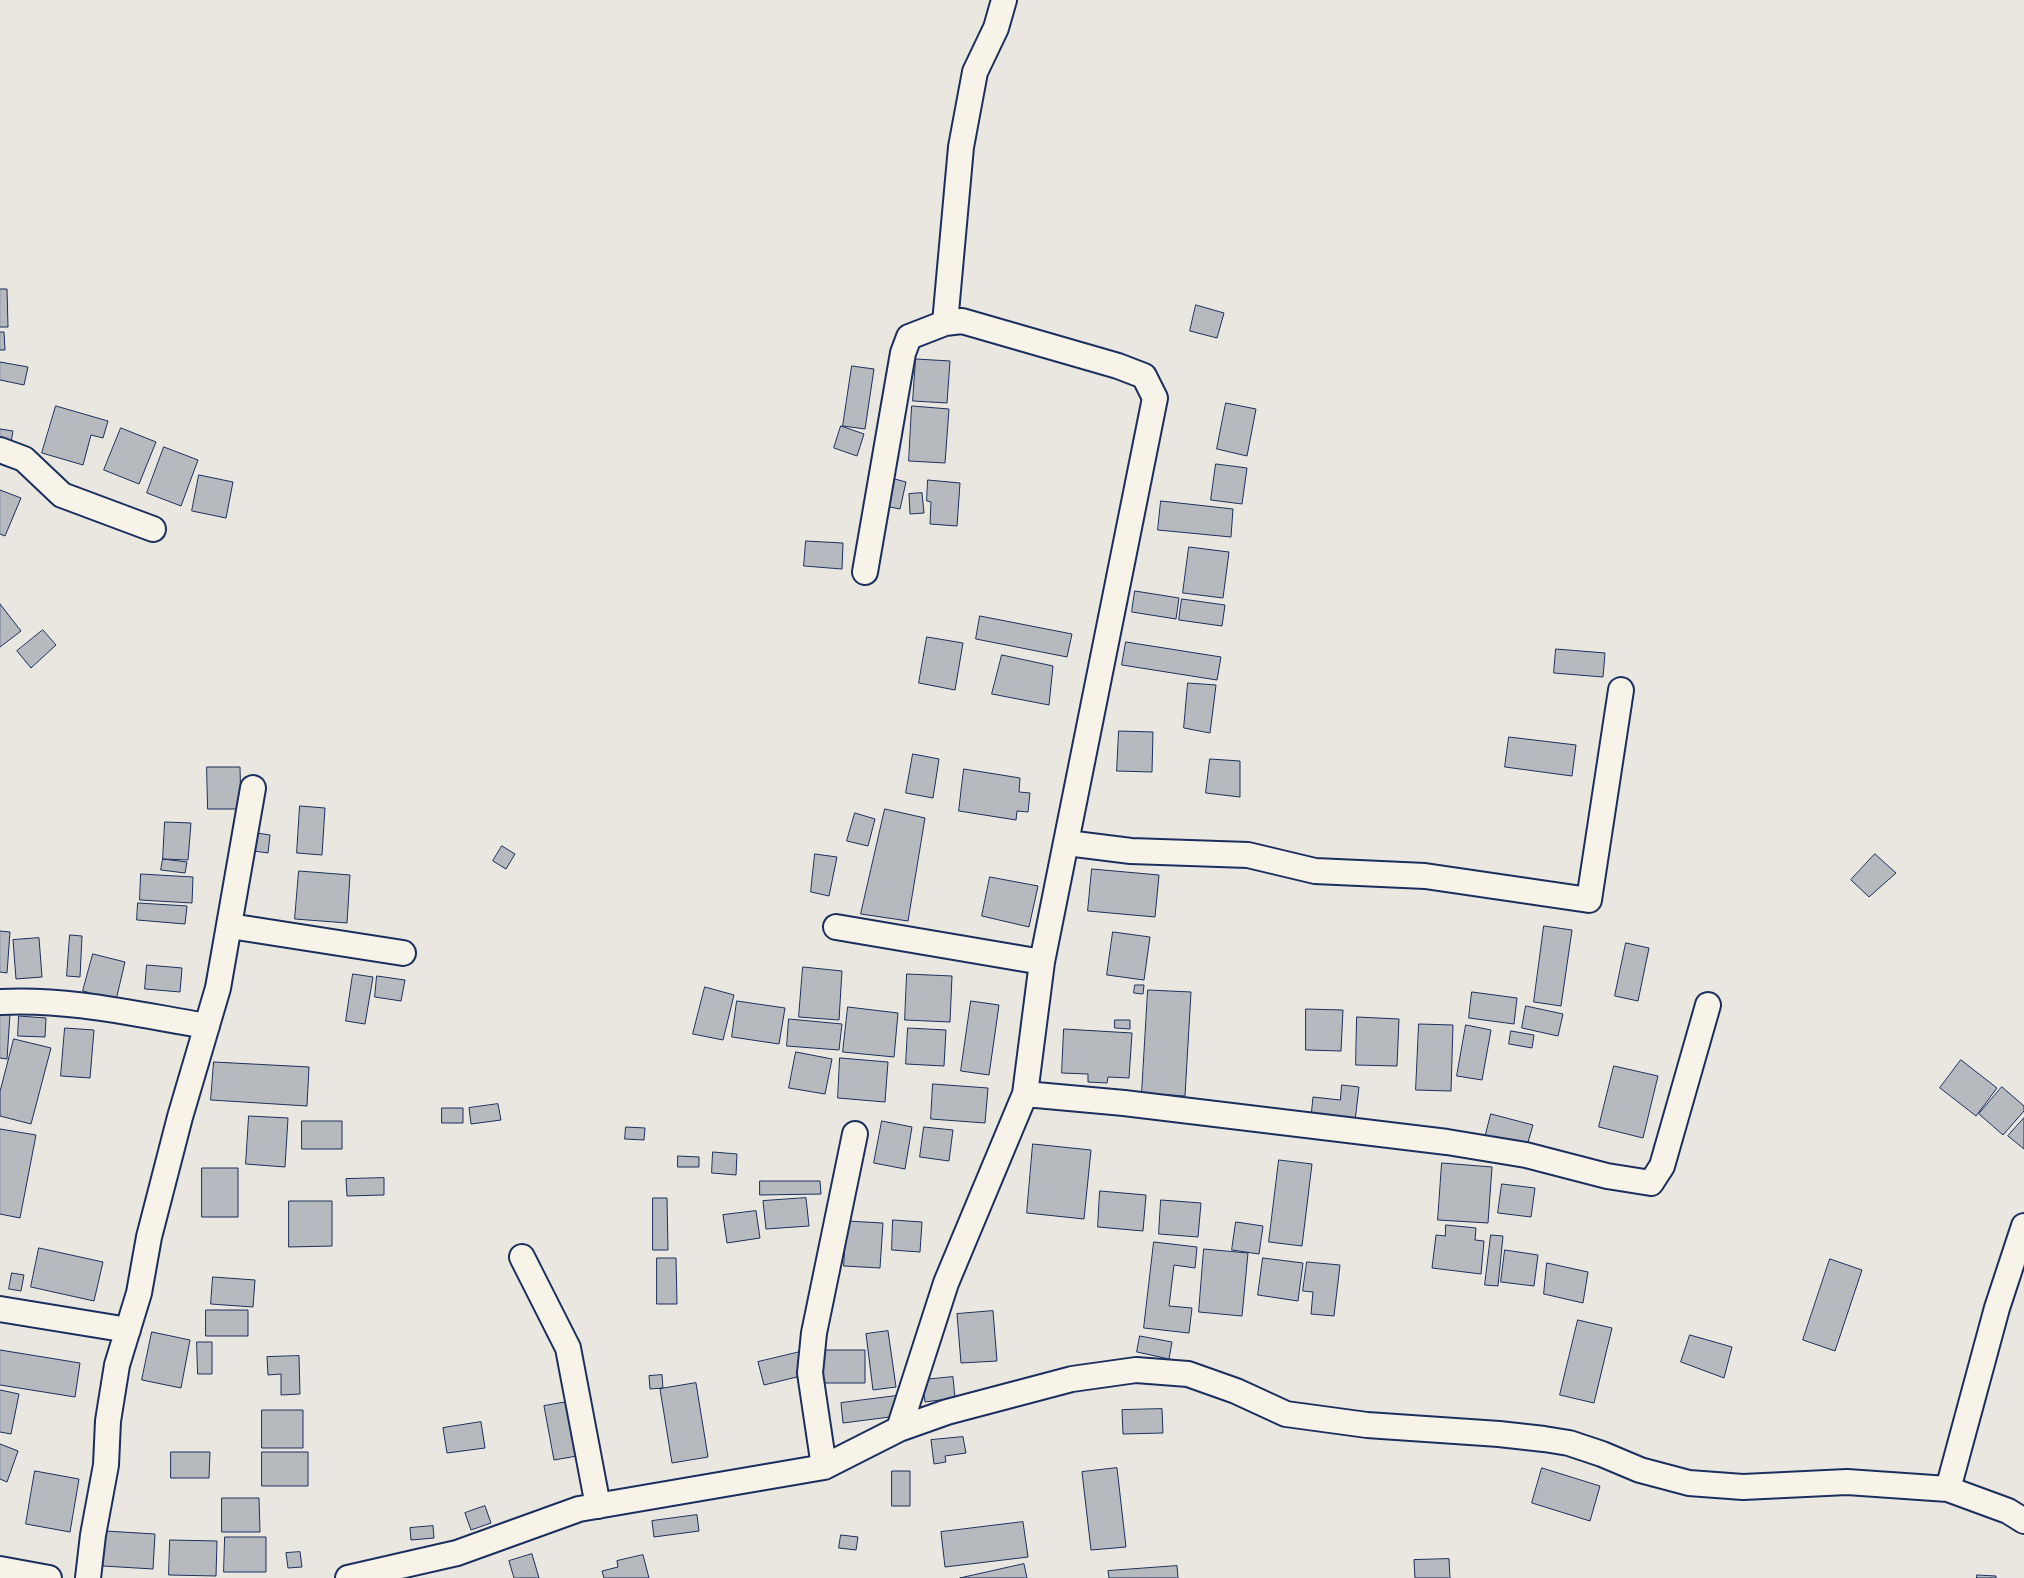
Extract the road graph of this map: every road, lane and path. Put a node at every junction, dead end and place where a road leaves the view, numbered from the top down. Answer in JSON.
{"nodes":[{"id":1,"x":1004,"y":0,"type":"edge"},
{"id":2,"x":945,"y":323,"type":"junction"},
{"id":3,"x":0,"y":450,"type":"edge"},
{"id":4,"x":153,"y":529,"type":"dead end"},
{"id":5,"x":865,"y":572,"type":"dead end"},
{"id":6,"x":1620,"y":690,"type":"dead end"},
{"id":7,"x":253,"y":788,"type":"dead end"},
{"id":8,"x":1067,"y":844,"type":"junction"},
{"id":9,"x":230,"y":926,"type":"junction"},
{"id":10,"x":836,"y":927,"type":"dead end"},
{"id":11,"x":404,"y":953,"type":"dead end"},
{"id":12,"x":1042,"y":962,"type":"junction"},
{"id":13,"x":0,"y":1002,"type":"edge"},
{"id":14,"x":1708,"y":1006,"type":"dead end"},
{"id":15,"x":207,"y":1026,"type":"junction"},
{"id":16,"x":1026,"y":1094,"type":"junction"},
{"id":17,"x":855,"y":1134,"type":"dead end"},
{"id":18,"x":2024,"y":1226,"type":"edge"},
{"id":19,"x":522,"y":1257,"type":"dead end"},
{"id":20,"x":0,"y":1309,"type":"edge"},
{"id":21,"x":128,"y":1330,"type":"junction"},
{"id":22,"x":899,"y":1429,"type":"junction"},
{"id":23,"x":824,"y":1467,"type":"junction"},
{"id":24,"x":1948,"y":1489,"type":"junction"},
{"id":25,"x":598,"y":1506,"type":"junction"},
{"id":26,"x":2024,"y":1521,"type":"edge"},
{"id":27,"x":0,"y":1569,"type":"edge"},
{"id":28,"x":49,"y":1578,"type":"edge"},
{"id":29,"x":88,"y":1578,"type":"edge"},
{"id":30,"x":348,"y":1578,"type":"edge"}],
"edges":[{"from":1,"to":2,"type":"street"},
{"from":2,"to":5,"type":"street"},
{"from":2,"to":8,"type":"street"},
{"from":3,"to":4,"type":"street"},
{"from":6,"to":8,"type":"street"},
{"from":7,"to":9,"type":"street"},
{"from":8,"to":12,"type":"street"},
{"from":9,"to":11,"type":"street"},
{"from":9,"to":15,"type":"street"},
{"from":10,"to":12,"type":"street"},
{"from":12,"to":16,"type":"street"},
{"from":13,"to":15,"type":"street"},
{"from":14,"to":16,"type":"street"},
{"from":15,"to":21,"type":"street"},
{"from":16,"to":22,"type":"street"},
{"from":17,"to":23,"type":"street"},
{"from":18,"to":24,"type":"street"},
{"from":19,"to":25,"type":"street"},
{"from":20,"to":21,"type":"street"},
{"from":21,"to":29,"type":"street"},
{"from":22,"to":23,"type":"street"},
{"from":22,"to":24,"type":"street"},
{"from":23,"to":25,"type":"street"},
{"from":24,"to":26,"type":"street"},
{"from":25,"to":30,"type":"street"},
{"from":27,"to":28,"type":"street"}]}
